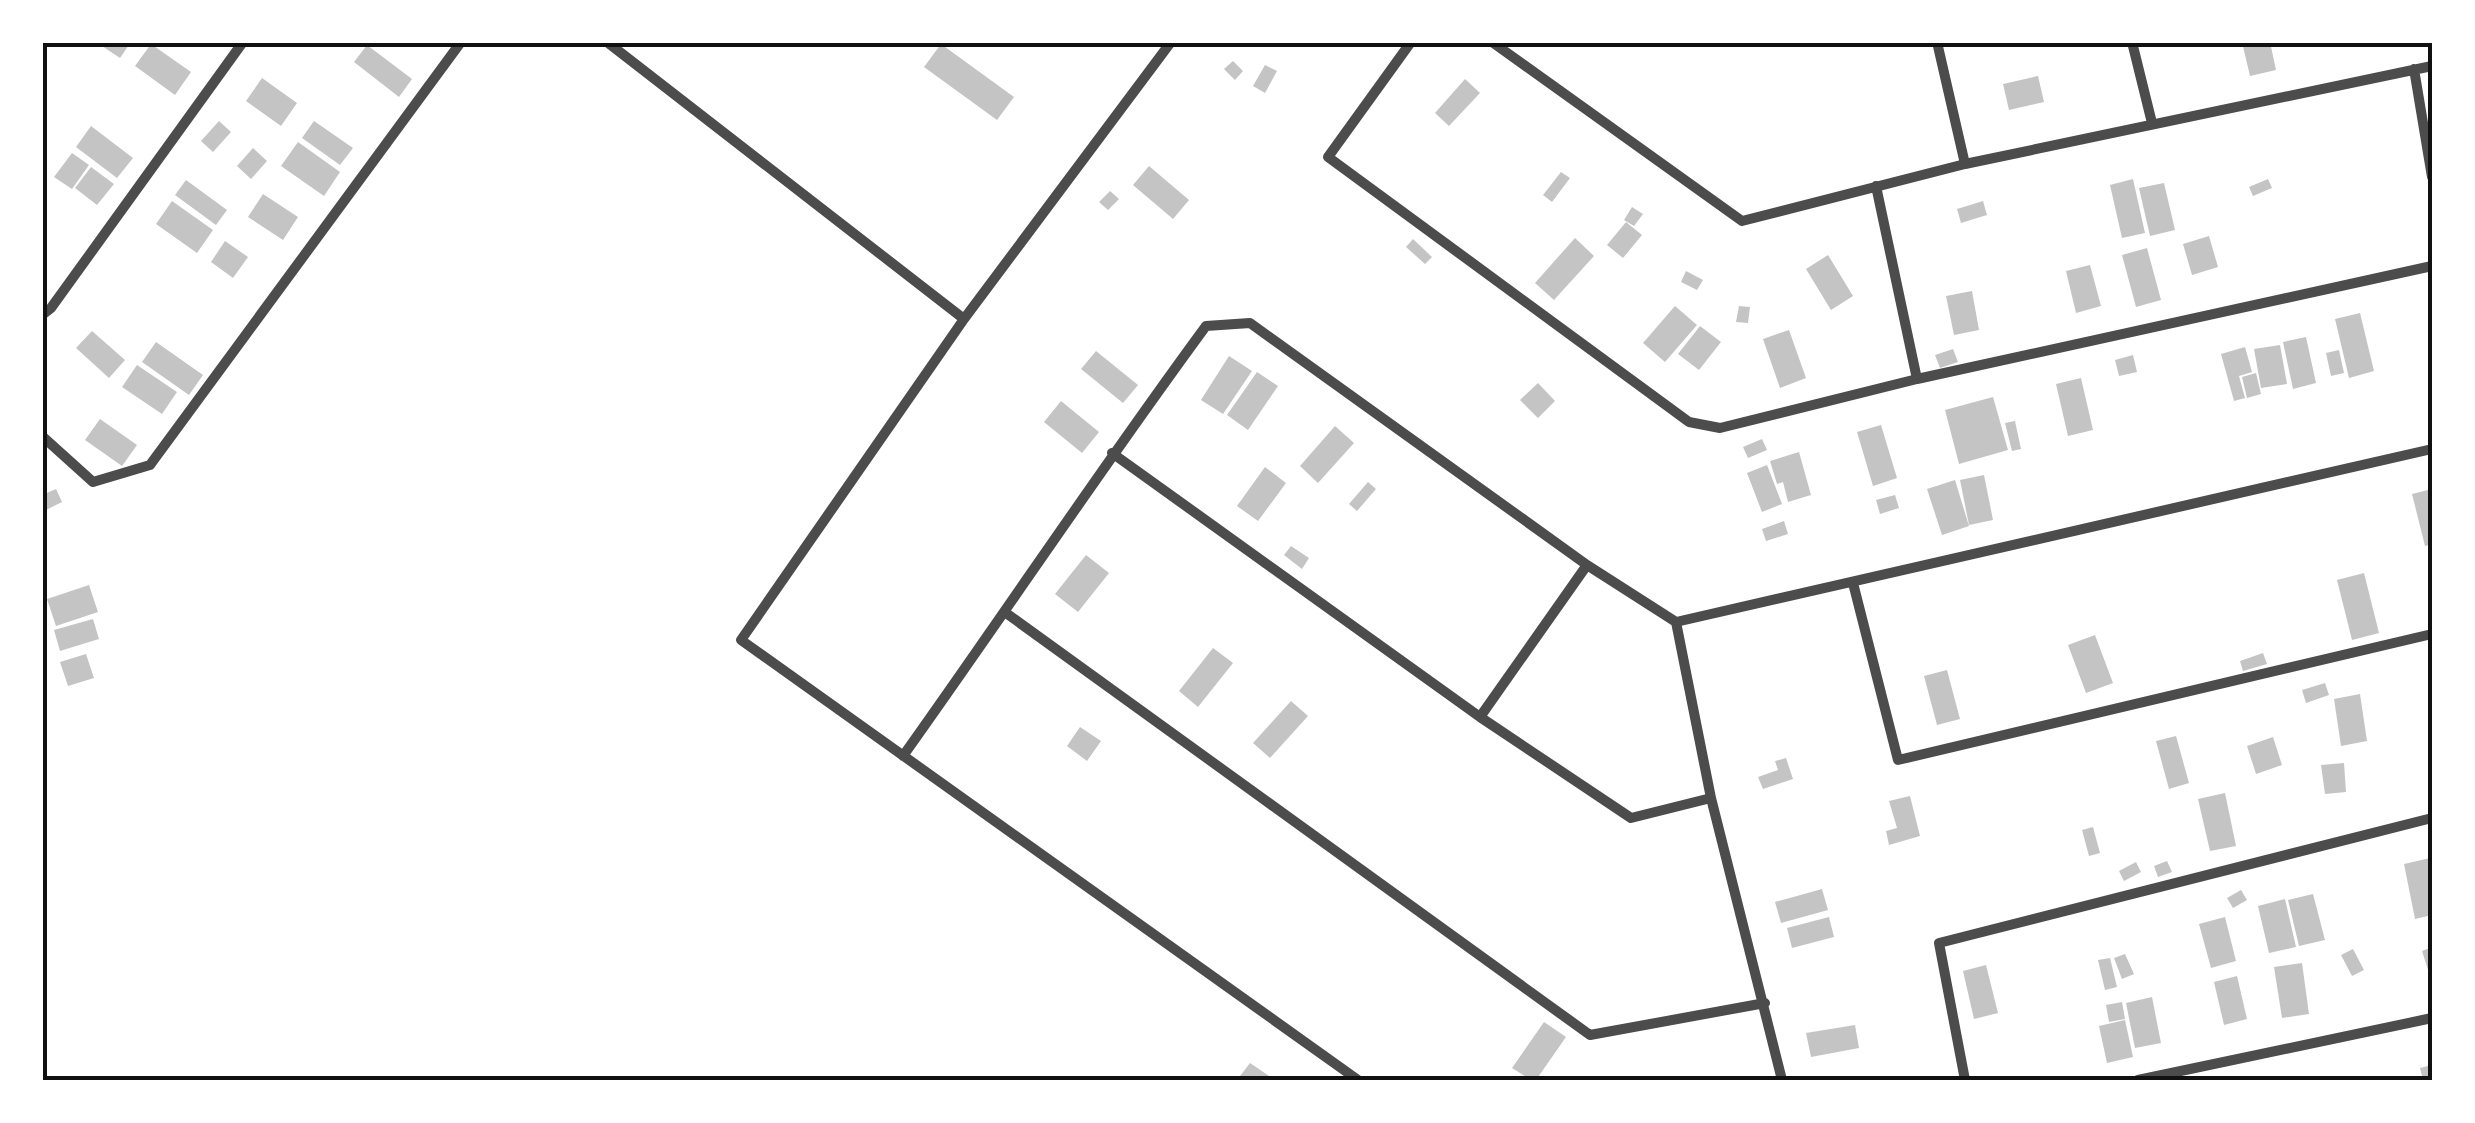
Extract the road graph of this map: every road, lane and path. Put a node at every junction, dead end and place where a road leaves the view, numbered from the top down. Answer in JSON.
{"nodes":[{"id":1,"x":243,"y":42,"type":"edge"},
{"id":2,"x":461,"y":42,"type":"edge"},
{"id":3,"x":1171,"y":42,"type":"edge"},
{"id":4,"x":1411,"y":42,"type":"edge"},
{"id":5,"x":1492,"y":42,"type":"edge"},
{"id":6,"x":1937,"y":42,"type":"edge"},
{"id":7,"x":2132,"y":42,"type":"edge"},
{"id":8,"x":615,"y":45,"type":"edge"},
{"id":9,"x":2432,"y":66,"type":"edge"},
{"id":10,"x":2414,"y":69,"type":"junction"},
{"id":11,"x":2152,"y":123,"type":"junction"},
{"id":12,"x":1966,"y":164,"type":"junction"},
{"id":13,"x":2432,"y":177,"type":"edge"},
{"id":14,"x":1876,"y":186,"type":"junction"},
{"id":15,"x":2432,"y":266,"type":"edge"},
{"id":16,"x":42,"y":314,"type":"edge"},
{"id":17,"x":964,"y":319,"type":"junction"},
{"id":18,"x":1918,"y":379,"type":"junction"},
{"id":19,"x":42,"y":436,"type":"edge"},
{"id":20,"x":2432,"y":449,"type":"edge"},
{"id":21,"x":1112,"y":453,"type":"junction"},
{"id":22,"x":1587,"y":565,"type":"junction"},
{"id":23,"x":1853,"y":583,"type":"junction"},
{"id":24,"x":1006,"y":613,"type":"junction"},
{"id":25,"x":1676,"y":622,"type":"junction"},
{"id":26,"x":2432,"y":634,"type":"edge"},
{"id":27,"x":1480,"y":717,"type":"junction"},
{"id":28,"x":902,"y":756,"type":"junction"},
{"id":29,"x":1711,"y":798,"type":"junction"},
{"id":30,"x":2432,"y":818,"type":"edge"},
{"id":31,"x":1765,"y":1003,"type":"junction"},
{"id":32,"x":2432,"y":1018,"type":"edge"},
{"id":33,"x":1358,"y":1080,"type":"edge"},
{"id":34,"x":1782,"y":1080,"type":"edge"},
{"id":35,"x":1965,"y":1080,"type":"edge"},
{"id":36,"x":2138,"y":1080,"type":"edge"}],
"edges":[{"from":1,"to":16,"type":"street"},
{"from":2,"to":19,"type":"street"},
{"from":3,"to":17,"type":"street"},
{"from":4,"to":18,"type":"street"},
{"from":5,"to":14,"type":"street"},
{"from":6,"to":12,"type":"street"},
{"from":7,"to":11,"type":"street"},
{"from":8,"to":17,"type":"street"},
{"from":9,"to":10,"type":"street"},
{"from":10,"to":11,"type":"street"},
{"from":10,"to":13,"type":"street"},
{"from":11,"to":12,"type":"street"},
{"from":12,"to":14,"type":"street"},
{"from":14,"to":18,"type":"street"},
{"from":15,"to":18,"type":"street"},
{"from":17,"to":28,"type":"street"},
{"from":20,"to":23,"type":"street"},
{"from":21,"to":22,"type":"street"},
{"from":21,"to":24,"type":"street"},
{"from":21,"to":27,"type":"street"},
{"from":22,"to":25,"type":"street"},
{"from":22,"to":27,"type":"street"},
{"from":23,"to":25,"type":"street"},
{"from":23,"to":26,"type":"street"},
{"from":24,"to":28,"type":"street"},
{"from":24,"to":31,"type":"street"},
{"from":25,"to":29,"type":"street"},
{"from":27,"to":29,"type":"street"},
{"from":28,"to":33,"type":"street"},
{"from":29,"to":31,"type":"street"},
{"from":30,"to":35,"type":"street"},
{"from":31,"to":34,"type":"street"},
{"from":32,"to":36,"type":"street"}]}
